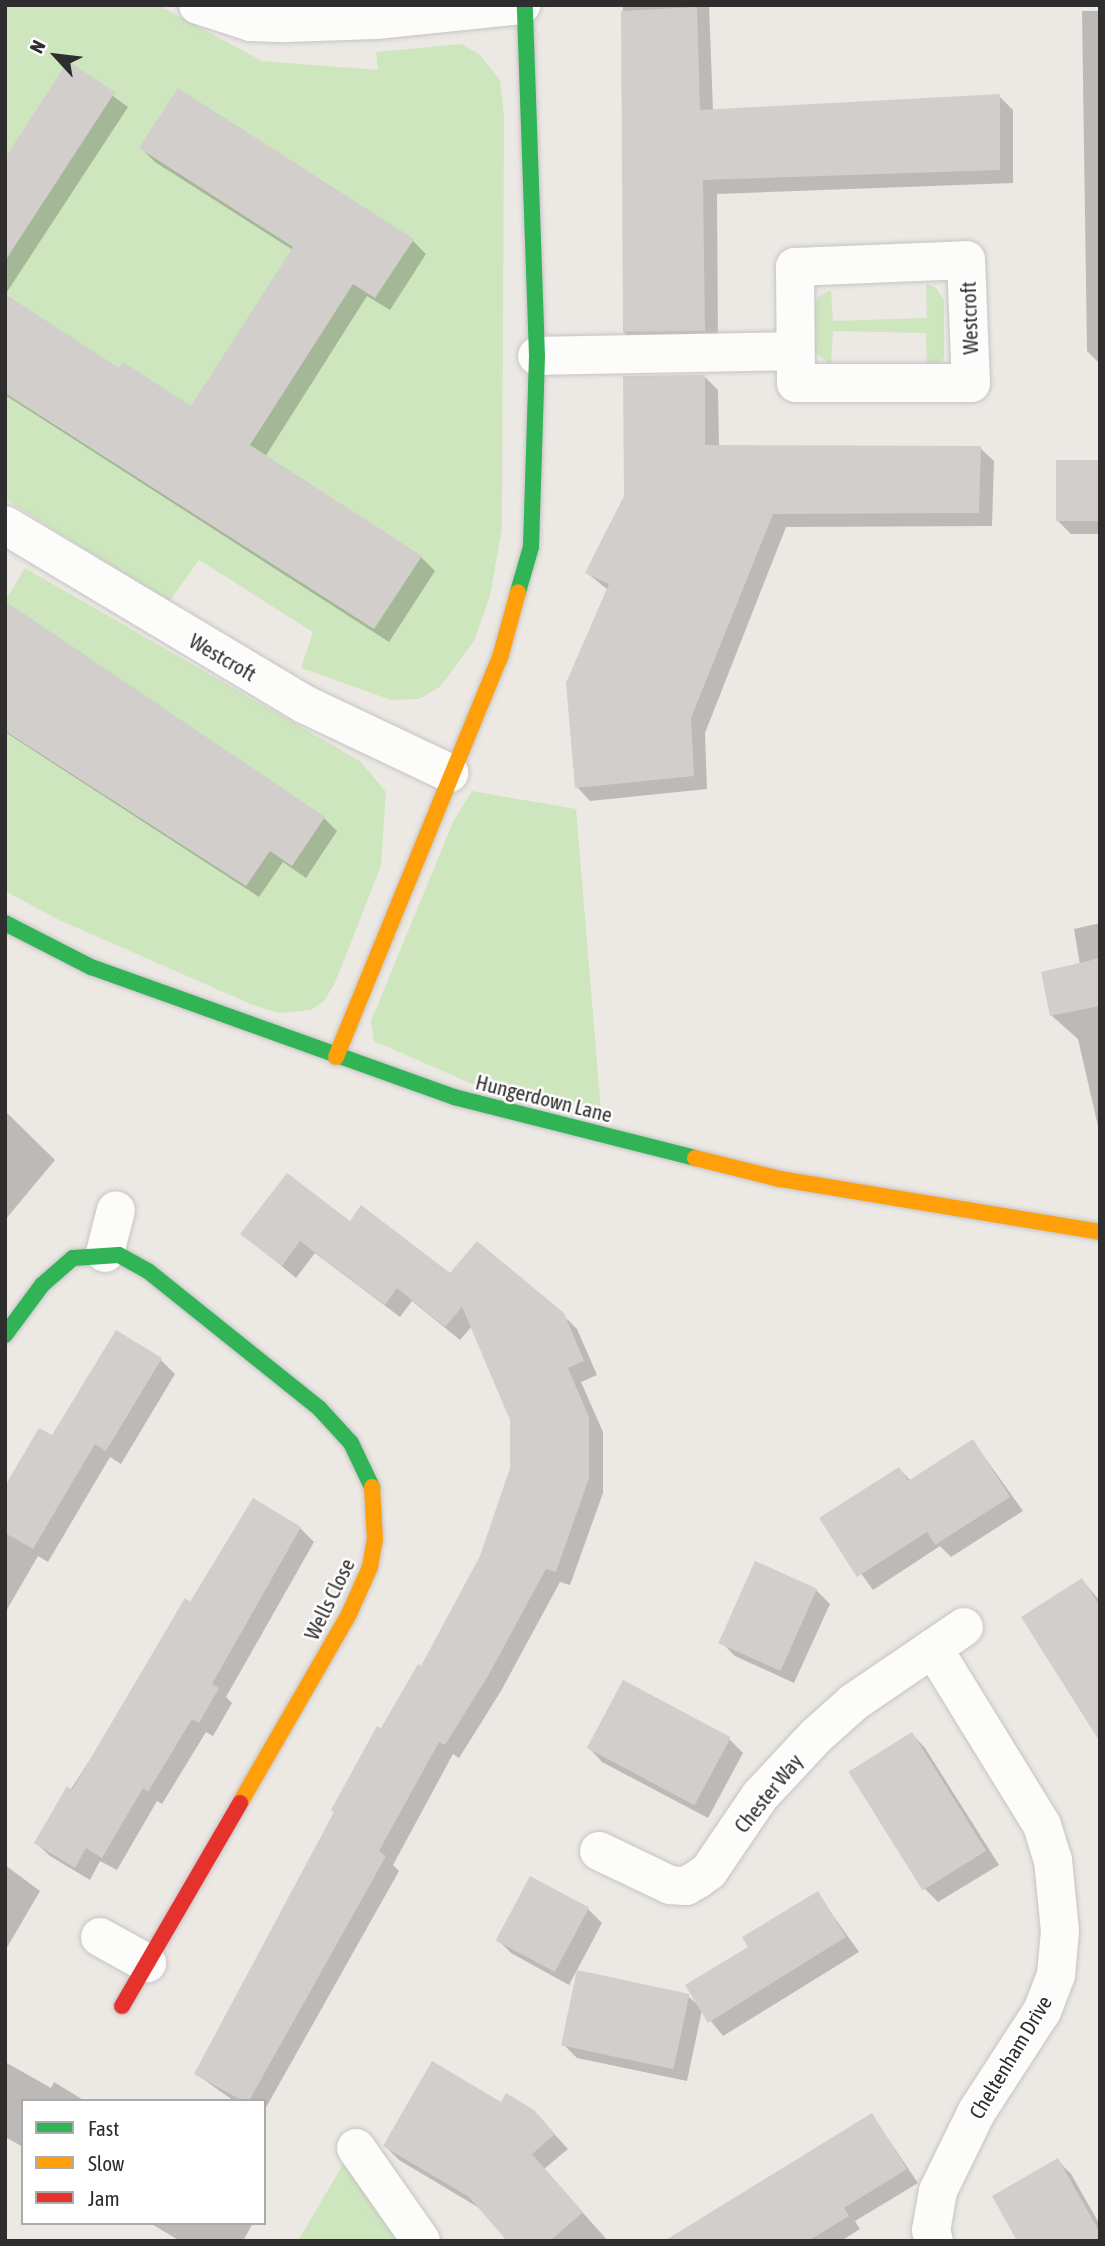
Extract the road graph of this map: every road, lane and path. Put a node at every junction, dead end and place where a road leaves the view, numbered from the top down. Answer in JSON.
{"nodes":[{"id":1,"x":198,"y":5,"type":"edge"},
{"id":2,"x":523,"y":5,"type":"edge"},
{"id":3,"x":795,"y":351,"type":"junction"},
{"id":4,"x":537,"y":356,"type":"junction"},
{"id":5,"x":5,"y":525,"type":"edge"},
{"id":6,"x":449,"y":773,"type":"junction"},
{"id":7,"x":5,"y":923,"type":"edge"},
{"id":8,"x":335,"y":1058,"type":"junction"},
{"id":9,"x":116,"y":1210,"type":"dead end"},
{"id":10,"x":1098,"y":1232,"type":"edge"},
{"id":11,"x":105,"y":1253,"type":"junction"},
{"id":12,"x":5,"y":1335,"type":"edge"},
{"id":13,"x":964,"y":1626,"type":"dead end"},
{"id":14,"x":933,"y":1648,"type":"junction"},
{"id":15,"x":599,"y":1851,"type":"dead end"},
{"id":16,"x":100,"y":1937,"type":"dead end"},
{"id":17,"x":147,"y":1963,"type":"junction"},
{"id":18,"x":122,"y":2006,"type":"dead end"},
{"id":19,"x":356,"y":2148,"type":"dead end"},
{"id":20,"x":421,"y":2241,"type":"edge"},
{"id":21,"x":934,"y":2241,"type":"edge"}],
"edges":[{"from":1,"to":2,"type":"street"},
{"from":2,"to":4,"type":"street"},
{"from":3,"to":3,"type":"street","name":"Westcroft"},
{"from":3,"to":4,"type":"street"},
{"from":4,"to":6,"type":"street"},
{"from":5,"to":6,"type":"street","name":"Westcroft"},
{"from":6,"to":8,"type":"street"},
{"from":7,"to":8,"type":"street","name":"Hungerdown Lane"},
{"from":8,"to":10,"type":"street","name":"Hungerdown Lane"},
{"from":9,"to":11,"type":"street"},
{"from":11,"to":12,"type":"street"},
{"from":11,"to":17,"type":"street","name":"Wells Close"},
{"from":13,"to":14,"type":"street","name":"Chester Way"},
{"from":14,"to":15,"type":"street","name":"Chester Way"},
{"from":14,"to":21,"type":"street","name":"Cheltenham Drive"},
{"from":16,"to":17,"type":"street"},
{"from":17,"to":18,"type":"street","name":"Wells Close"},
{"from":19,"to":20,"type":"street"}]}
